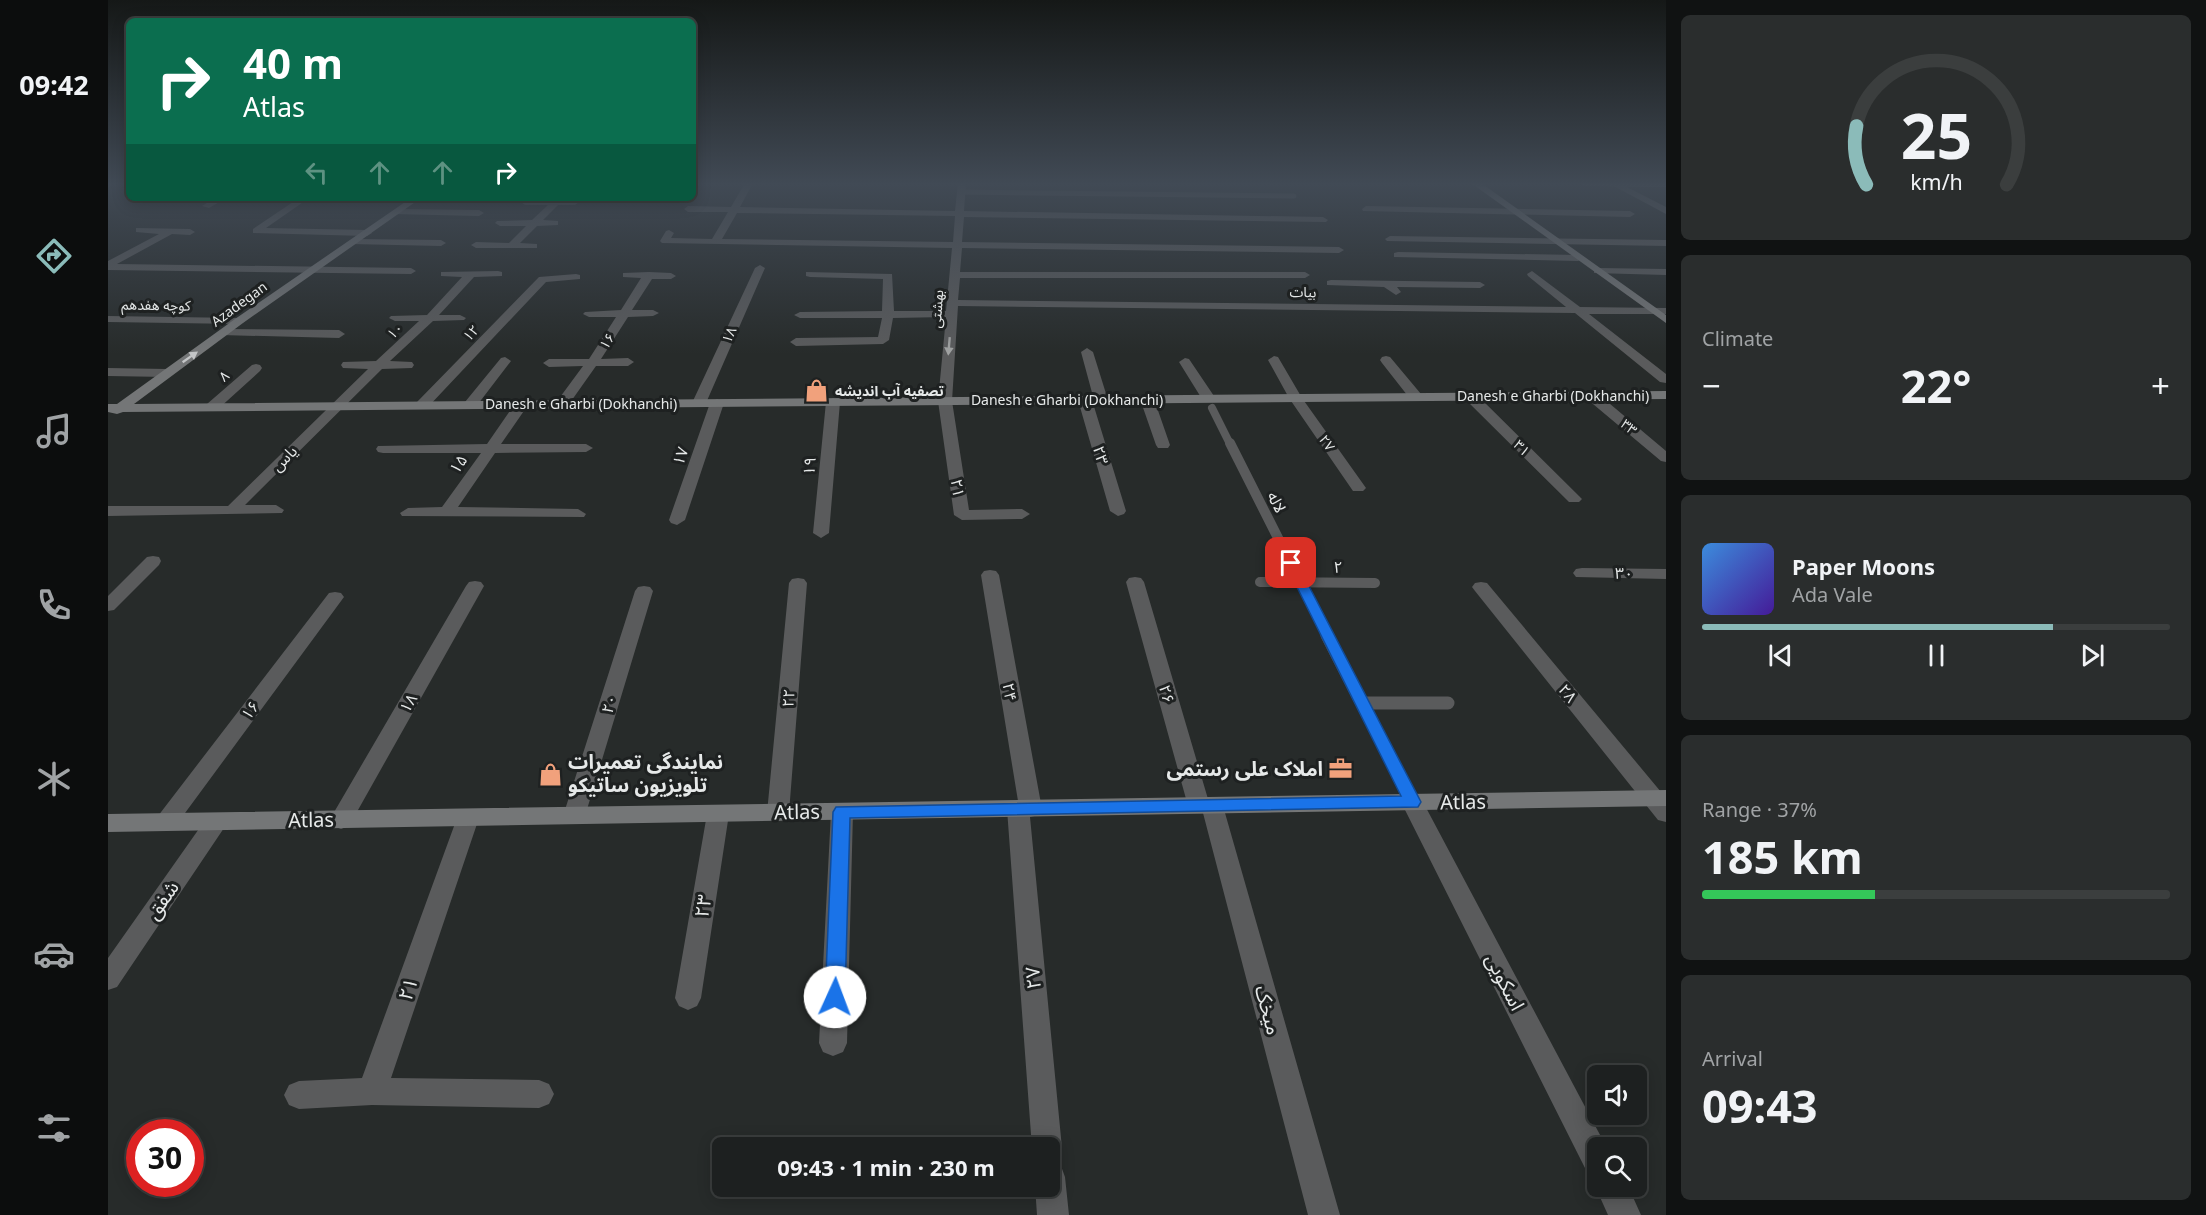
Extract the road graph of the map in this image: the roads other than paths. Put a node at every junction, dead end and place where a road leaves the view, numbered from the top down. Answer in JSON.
{"nodes":[{"id":1,"x":155,"y":240,"type":"edge"},
{"id":2,"x":357,"y":240,"type":"edge"},
{"id":3,"x":517,"y":240,"type":"edge"},
{"id":4,"x":665,"y":240,"type":"edge"},
{"id":5,"x":957,"y":240,"type":"edge"},
{"id":6,"x":1505,"y":240,"type":"edge"},
{"id":7,"x":1554,"y":240,"type":"junction"},
{"id":8,"x":354,"y":242,"type":"junction"},
{"id":9,"x":715,"y":242,"type":"joint"},
{"id":10,"x":441,"y":243,"type":"dead end"},
{"id":11,"x":957,"y":243,"type":"junction"},
{"id":12,"x":1666,"y":243,"type":"edge"},
{"id":13,"x":476,"y":245,"type":"dead end"},
{"id":14,"x":512,"y":245,"type":"junction"},
{"id":15,"x":534,"y":246,"type":"dead end"},
{"id":16,"x":1339,"y":250,"type":"dead end"},
{"id":17,"x":1398,"y":255,"type":"dead end"},
{"id":18,"x":1578,"y":258,"type":"junction"},
{"id":19,"x":108,"y":266,"type":"edge"},
{"id":20,"x":760,"y":268,"type":"dead end"},
{"id":21,"x":314,"y":270,"type":"junction"},
{"id":22,"x":411,"y":271,"type":"dead end"},
{"id":23,"x":1598,"y":271,"type":"junction"},
{"id":24,"x":1666,"y":272,"type":"edge"},
{"id":25,"x":446,"y":274,"type":"dead end"},
{"id":26,"x":471,"y":274,"type":"junction"},
{"id":27,"x":498,"y":274,"type":"dead end"},
{"id":28,"x":810,"y":274,"type":"dead end"},
{"id":29,"x":1532,"y":274,"type":"dead end"},
{"id":30,"x":627,"y":275,"type":"dead end"},
{"id":31,"x":649,"y":275,"type":"junction"},
{"id":32,"x":955,"y":275,"type":"junction"},
{"id":33,"x":1305,"y":275,"type":"dead end"},
{"id":34,"x":671,"y":276,"type":"dead end"},
{"id":35,"x":576,"y":277,"type":"dead end"},
{"id":36,"x":1331,"y":283,"type":"dead end"},
{"id":37,"x":1387,"y":284,"type":"junction"},
{"id":38,"x":1480,"y":285,"type":"dead end"},
{"id":39,"x":1412,"y":308,"type":"junction"},
{"id":40,"x":952,"y":309,"type":"junction"},
{"id":41,"x":1576,"y":310,"type":"junction"},
{"id":42,"x":1653,"y":311,"type":"junction"},
{"id":43,"x":1666,"y":311,"type":"edge"},
{"id":44,"x":625,"y":313,"type":"junction"},
{"id":45,"x":653,"y":313,"type":"dead end"},
{"id":46,"x":589,"y":314,"type":"dead end"},
{"id":47,"x":800,"y":315,"type":"dead end"},
{"id":48,"x":888,"y":315,"type":"junction"},
{"id":49,"x":431,"y":317,"type":"junction"},
{"id":50,"x":395,"y":318,"type":"dead end"},
{"id":51,"x":460,"y":318,"type":"dead end"},
{"id":52,"x":108,"y":319,"type":"edge"},
{"id":53,"x":1666,"y":320,"type":"edge"},
{"id":54,"x":239,"y":321,"type":"junction"},
{"id":55,"x":225,"y":333,"type":"junction"},
{"id":56,"x":339,"y":334,"type":"dead end"},
{"id":57,"x":796,"y":342,"type":"dead end"},
{"id":58,"x":1087,"y":352,"type":"dead end"},
{"id":59,"x":1274,"y":360,"type":"dead end"},
{"id":60,"x":1386,"y":360,"type":"dead end"},
{"id":61,"x":505,"y":361,"type":"dead end"},
{"id":62,"x":628,"y":362,"type":"dead end"},
{"id":63,"x":1185,"y":362,"type":"dead end"},
{"id":64,"x":549,"y":363,"type":"dead end"},
{"id":65,"x":592,"y":363,"type":"junction"},
{"id":66,"x":347,"y":365,"type":"dead end"},
{"id":67,"x":408,"y":365,"type":"dead end"},
{"id":68,"x":380,"y":366,"type":"junction"},
{"id":69,"x":256,"y":368,"type":"dead end"},
{"id":70,"x":108,"y":372,"type":"edge"},
{"id":71,"x":167,"y":373,"type":"junction"},
{"id":72,"x":1665,"y":379,"type":"edge"},
{"id":73,"x":1666,"y":395,"type":"edge"},
{"id":74,"x":1592,"y":396,"type":"junction"},
{"id":75,"x":1416,"y":397,"type":"junction"},
{"id":76,"x":1470,"y":397,"type":"junction"},
{"id":77,"x":1296,"y":398,"type":"junction"},
{"id":78,"x":1147,"y":399,"type":"junction"},
{"id":79,"x":1085,"y":400,"type":"junction"},
{"id":80,"x":1101,"y":400,"type":"junction"},
{"id":81,"x":945,"y":401,"type":"junction"},
{"id":82,"x":833,"y":402,"type":"junction"},
{"id":83,"x":699,"y":403,"type":"junction"},
{"id":84,"x":717,"y":403,"type":"junction"},
{"id":85,"x":1211,"y":403,"type":"junction"},
{"id":86,"x":562,"y":404,"type":"junction"},
{"id":87,"x":422,"y":405,"type":"junction"},
{"id":88,"x":470,"y":405,"type":"junction"},
{"id":89,"x":521,"y":405,"type":"junction"},
{"id":90,"x":335,"y":406,"type":"junction"},
{"id":91,"x":212,"y":407,"type":"junction"},
{"id":92,"x":112,"y":410,"type":"edge"},
{"id":93,"x":1162,"y":445,"type":"dead end"},
{"id":94,"x":491,"y":448,"type":"junction"},
{"id":95,"x":586,"y":448,"type":"dead end"},
{"id":96,"x":382,"y":449,"type":"dead end"},
{"id":97,"x":1666,"y":458,"type":"edge"},
{"id":98,"x":1358,"y":488,"type":"dead end"},
{"id":99,"x":1574,"y":499,"type":"dead end"},
{"id":100,"x":232,"y":510,"type":"junction"},
{"id":101,"x":276,"y":510,"type":"dead end"},
{"id":102,"x":108,"y":511,"type":"edge"},
{"id":103,"x":1118,"y":511,"type":"dead end"},
{"id":104,"x":447,"y":512,"type":"junction"},
{"id":105,"x":408,"y":513,"type":"dead end"},
{"id":106,"x":578,"y":514,"type":"dead end"},
{"id":107,"x":1022,"y":514,"type":"dead end"},
{"id":108,"x":677,"y":520,"type":"dead end"},
{"id":109,"x":821,"y":533,"type":"dead end"},
{"id":110,"x":153,"y":561,"type":"dead end"},
{"id":111,"x":1582,"y":573,"type":"dead end"},
{"id":112,"x":1666,"y":574,"type":"edge"},
{"id":113,"x":990,"y":575,"type":"dead end"},
{"id":114,"x":1135,"y":582,"type":"dead end"},
{"id":115,"x":1260,"y":582,"type":"dead end"},
{"id":116,"x":1301,"y":582,"type":"junction"},
{"id":117,"x":798,"y":583,"type":"dead end"},
{"id":118,"x":1375,"y":583,"type":"dead end"},
{"id":119,"x":475,"y":586,"type":"dead end"},
{"id":120,"x":1481,"y":587,"type":"dead end"},
{"id":121,"x":644,"y":591,"type":"dead end"},
{"id":122,"x":334,"y":597,"type":"dead end"},
{"id":123,"x":108,"y":606,"type":"edge"},
{"id":124,"x":1362,"y":703,"type":"junction"},
{"id":125,"x":1448,"y":703,"type":"dead end"},
{"id":126,"x":1412,"y":802,"type":"junction"},
{"id":127,"x":1662,"y":804,"type":"edge"},
{"id":128,"x":1205,"y":806,"type":"junction"},
{"id":129,"x":1024,"y":809,"type":"junction"},
{"id":130,"x":842,"y":812,"type":"junction"},
{"id":131,"x":778,"y":813,"type":"junction"},
{"id":132,"x":718,"y":814,"type":"junction"},
{"id":133,"x":574,"y":816,"type":"junction"},
{"id":134,"x":468,"y":818,"type":"junction"},
{"id":135,"x":341,"y":820,"type":"junction"},
{"id":136,"x":166,"y":822,"type":"junction"},
{"id":137,"x":216,"y":822,"type":"junction"},
{"id":138,"x":108,"y":823,"type":"edge"},
{"id":139,"x":108,"y":979,"type":"edge"},
{"id":140,"x":688,"y":998,"type":"dead end"},
{"id":141,"x":833,"y":1043,"type":"dead end"},
{"id":142,"x":372,"y":1091,"type":"junction"},
{"id":143,"x":539,"y":1094,"type":"dead end"},
{"id":144,"x":299,"y":1095,"type":"dead end"},
{"id":145,"x":1046,"y":1137,"type":"edge"},
{"id":146,"x":1587,"y":1140,"type":"edge"},
{"id":147,"x":1052,"y":1197,"type":"edge"},
{"id":148,"x":1616,"y":1197,"type":"edge"},
{"id":149,"x":1053,"y":1215,"type":"edge"},
{"id":150,"x":1324,"y":1215,"type":"edge"},
{"id":151,"x":1625,"y":1215,"type":"edge"}],
"edges":[{"from":1,"to":19,"type":"street"},
{"from":2,"to":8,"type":"street","name":"Azadegan"},
{"from":3,"to":14,"type":"street"},
{"from":4,"to":9,"type":"street"},
{"from":5,"to":11,"type":"street","name":"بهشتی"},
{"from":6,"to":7,"type":"street"},
{"from":7,"to":12,"type":"street"},
{"from":7,"to":18,"type":"street"},
{"from":8,"to":10,"type":"street"},
{"from":8,"to":21,"type":"street","name":"Azadegan"},
{"from":9,"to":11,"type":"street"},
{"from":11,"to":16,"type":"street"},
{"from":11,"to":32,"type":"street","name":"بهشتی"},
{"from":13,"to":14,"type":"street"},
{"from":14,"to":15,"type":"street"},
{"from":17,"to":18,"type":"street"},
{"from":18,"to":23,"type":"street"},
{"from":19,"to":21,"type":"street"},
{"from":20,"to":83,"type":"street","name":"۱۸"},
{"from":21,"to":22,"type":"street"},
{"from":21,"to":54,"type":"street","name":"Azadegan"},
{"from":23,"to":24,"type":"street"},
{"from":23,"to":42,"type":"street"},
{"from":25,"to":26,"type":"street"},
{"from":26,"to":27,"type":"street"},
{"from":26,"to":49,"type":"street","name":"۱۰"},
{"from":28,"to":48,"type":"street"},
{"from":29,"to":41,"type":"street"},
{"from":30,"to":31,"type":"street"},
{"from":31,"to":34,"type":"street"},
{"from":31,"to":44,"type":"street","name":"۱۶"},
{"from":32,"to":33,"type":"street"},
{"from":32,"to":40,"type":"street","name":"بهشتی"},
{"from":35,"to":87,"type":"street","name":"۱۲"},
{"from":36,"to":37,"type":"street"},
{"from":37,"to":38,"type":"street"},
{"from":37,"to":39,"type":"street"},
{"from":39,"to":40,"type":"street","name":"بیات"},
{"from":39,"to":41,"type":"street","name":"بیات"},
{"from":40,"to":48,"type":"street"},
{"from":40,"to":81,"type":"street","name":"بهشتی","one_way":true},
{"from":41,"to":42,"type":"street","name":"بیات"},
{"from":41,"to":72,"type":"street"},
{"from":42,"to":43,"type":"street"},
{"from":42,"to":53,"type":"street"},
{"from":44,"to":45,"type":"street"},
{"from":44,"to":46,"type":"street"},
{"from":44,"to":65,"type":"street","name":"۱۶"},
{"from":47,"to":48,"type":"street"},
{"from":48,"to":57,"type":"street"},
{"from":49,"to":50,"type":"street"},
{"from":49,"to":51,"type":"street"},
{"from":49,"to":68,"type":"street","name":"۱۰"},
{"from":52,"to":54,"type":"street","name":"کوچه هفدهم"},
{"from":54,"to":55,"type":"street","name":"Azadegan"},
{"from":55,"to":56,"type":"street"},
{"from":71,"to":55,"type":"street","name":"Azadegan","one_way":true},
{"from":58,"to":80,"type":"street"},
{"from":59,"to":77,"type":"street"},
{"from":60,"to":75,"type":"street"},
{"from":61,"to":88,"type":"street"},
{"from":62,"to":65,"type":"street"},
{"from":63,"to":85,"type":"street"},
{"from":64,"to":65,"type":"street"},
{"from":65,"to":86,"type":"street","name":"۱۶"},
{"from":66,"to":68,"type":"street"},
{"from":67,"to":68,"type":"street"},
{"from":68,"to":90,"type":"street","name":"۱۰"},
{"from":69,"to":91,"type":"street","name":"۸"},
{"from":70,"to":71,"type":"street"},
{"from":71,"to":92,"type":"street","name":"Azadegan"},
{"from":73,"to":74,"type":"street","name":"Danesh e Gharbi (Dokhanchi)"},
{"from":74,"to":76,"type":"street","name":"Danesh e Gharbi (Dokhanchi)"},
{"from":74,"to":97,"type":"street","name":"۳۳"},
{"from":75,"to":76,"type":"street","name":"Danesh e Gharbi (Dokhanchi)"},
{"from":75,"to":77,"type":"street","name":"Danesh e Gharbi (Dokhanchi)"},
{"from":76,"to":99,"type":"street","name":"۳۱"},
{"from":77,"to":85,"type":"street","name":"Danesh e Gharbi (Dokhanchi)"},
{"from":77,"to":98,"type":"street","name":"۲۷"},
{"from":78,"to":80,"type":"street","name":"Danesh e Gharbi (Dokhanchi)"},
{"from":78,"to":85,"type":"street","name":"Danesh e Gharbi (Dokhanchi)"},
{"from":78,"to":93,"type":"street"},
{"from":79,"to":80,"type":"street","name":"Danesh e Gharbi (Dokhanchi)"},
{"from":79,"to":81,"type":"street","name":"Danesh e Gharbi (Dokhanchi)"},
{"from":79,"to":103,"type":"street","name":"۲۳"},
{"from":81,"to":82,"type":"street","name":"Danesh e Gharbi (Dokhanchi)"},
{"from":81,"to":107,"type":"street","name":"۲۱"},
{"from":82,"to":84,"type":"street","name":"Danesh e Gharbi (Dokhanchi)"},
{"from":82,"to":109,"type":"street","name":"۱۹"},
{"from":83,"to":84,"type":"street","name":"Danesh e Gharbi (Dokhanchi)"},
{"from":83,"to":86,"type":"street","name":"Danesh e Gharbi (Dokhanchi)"},
{"from":84,"to":108,"type":"street","name":"۱۷"},
{"from":85,"to":116,"type":"lane","name":"لاله"},
{"from":86,"to":89,"type":"street","name":"Danesh e Gharbi (Dokhanchi)"},
{"from":87,"to":88,"type":"street","name":"Danesh e Gharbi (Dokhanchi)"},
{"from":87,"to":90,"type":"street","name":"Danesh e Gharbi (Dokhanchi)"},
{"from":88,"to":89,"type":"street","name":"Danesh e Gharbi (Dokhanchi)"},
{"from":89,"to":94,"type":"street","name":"۱۵"},
{"from":90,"to":91,"type":"street","name":"Danesh e Gharbi (Dokhanchi)"},
{"from":90,"to":100,"type":"street","name":"یاس"},
{"from":91,"to":92,"type":"street","name":"Danesh e Gharbi (Dokhanchi)"},
{"from":94,"to":95,"type":"street"},
{"from":94,"to":96,"type":"street"},
{"from":94,"to":104,"type":"street","name":"۱۵"},
{"from":100,"to":101,"type":"street"},
{"from":100,"to":102,"type":"street"},
{"from":104,"to":105,"type":"street"},
{"from":104,"to":106,"type":"street"},
{"from":110,"to":123,"type":"street"},
{"from":111,"to":112,"type":"street","name":"۳۰"},
{"from":113,"to":129,"type":"street","name":"۲۴"},
{"from":114,"to":128,"type":"street","name":"۲۶"},
{"from":115,"to":116,"type":"lane","name":"۲"},
{"from":116,"to":118,"type":"lane","name":"۲"},
{"from":116,"to":124,"type":"lane","name":"لاله"},
{"from":117,"to":131,"type":"street","name":"۲۲"},
{"from":119,"to":135,"type":"street","name":"۱۸"},
{"from":120,"to":127,"type":"street","name":"۲۸"},
{"from":121,"to":133,"type":"street","name":"۲۰"},
{"from":122,"to":136,"type":"street","name":"۱۶"},
{"from":124,"to":125,"type":"lane"},
{"from":124,"to":126,"type":"lane","name":"لاله"},
{"from":126,"to":127,"type":"street","name":"Atlas"},
{"from":126,"to":128,"type":"street","name":"Atlas"},
{"from":126,"to":146,"type":"street","name":"اسکویی"},
{"from":128,"to":129,"type":"street","name":"Atlas"},
{"from":128,"to":150,"type":"street","name":"میخک"},
{"from":129,"to":130,"type":"street","name":"Atlas"},
{"from":129,"to":145,"type":"street","name":"۲۷"},
{"from":130,"to":131,"type":"street","name":"Atlas"},
{"from":130,"to":141,"type":"street"},
{"from":131,"to":132,"type":"street","name":"Atlas"},
{"from":132,"to":133,"type":"street","name":"Atlas"},
{"from":132,"to":140,"type":"street","name":"۲۳"},
{"from":133,"to":134,"type":"street","name":"Atlas"},
{"from":134,"to":135,"type":"street","name":"Atlas"},
{"from":134,"to":142,"type":"street","name":"۲۱"},
{"from":135,"to":137,"type":"street","name":"Atlas"},
{"from":136,"to":137,"type":"street","name":"Atlas"},
{"from":136,"to":138,"type":"street","name":"Atlas"},
{"from":137,"to":139,"type":"street","name":"شفق"},
{"from":142,"to":143,"type":"street"},
{"from":142,"to":144,"type":"street"},
{"from":147,"to":149,"type":"street"},
{"from":148,"to":151,"type":"street"}]}
